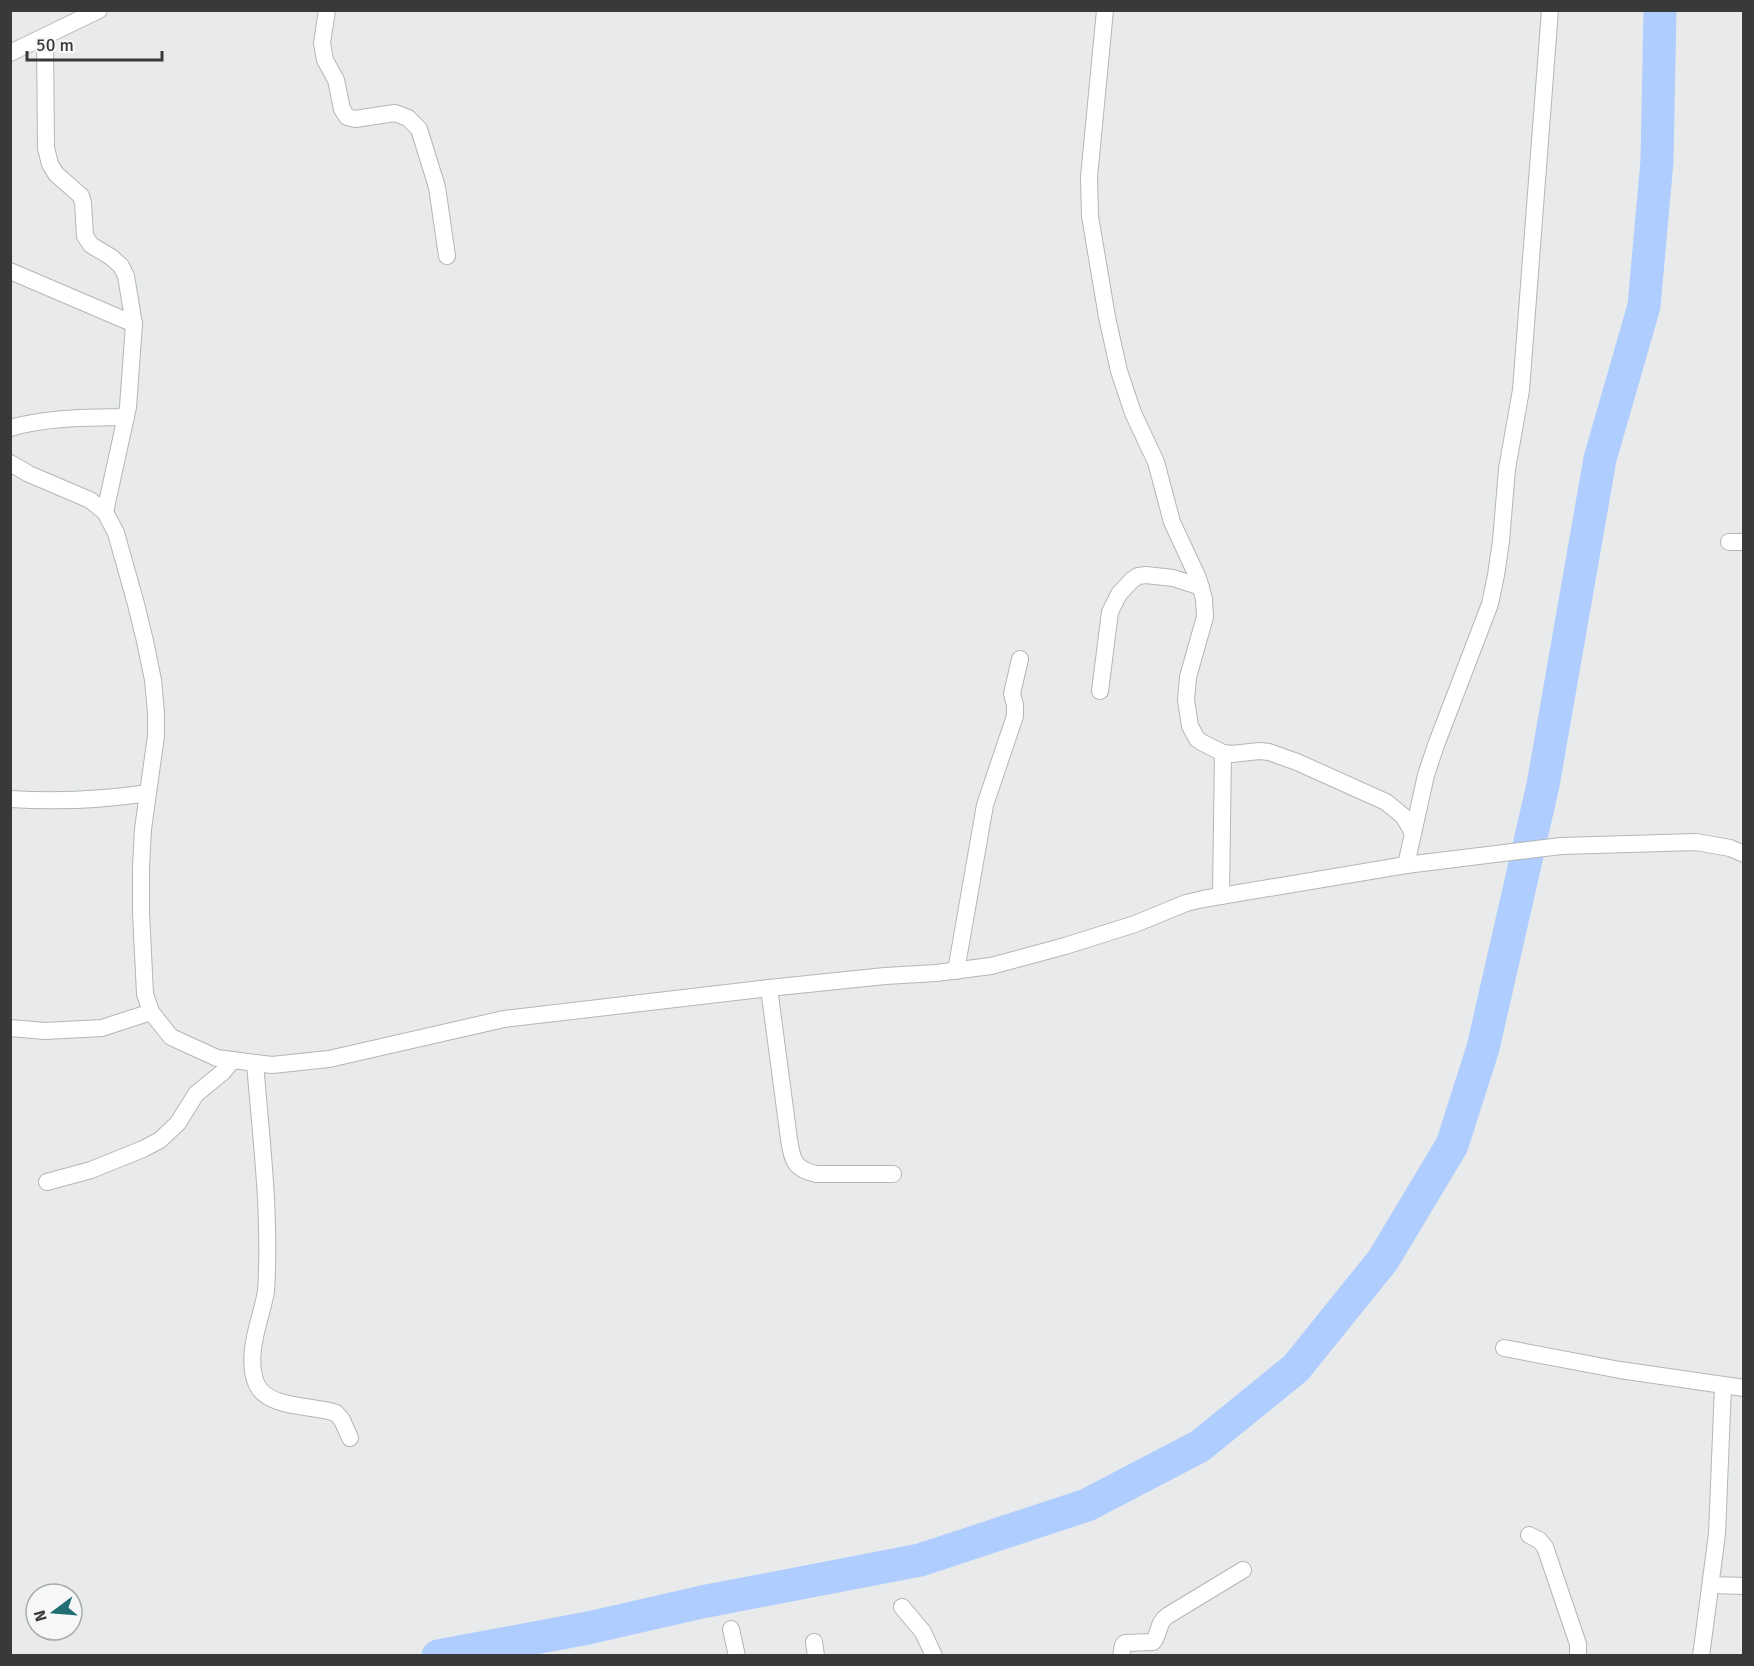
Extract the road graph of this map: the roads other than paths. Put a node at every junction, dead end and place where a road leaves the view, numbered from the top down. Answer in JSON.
{"nodes":[{"id":1,"x":99,"y":10,"type":"edge"},
{"id":2,"x":327,"y":10,"type":"edge"},
{"id":3,"x":1105,"y":10,"type":"edge"},
{"id":4,"x":1550,"y":10,"type":"edge"},
{"id":5,"x":45,"y":37,"type":"junction"},
{"id":6,"x":10,"y":53,"type":"edge"},
{"id":7,"x":447,"y":256,"type":"dead end"},
{"id":8,"x":10,"y":271,"type":"edge"},
{"id":9,"x":134,"y":324,"type":"junction"},
{"id":10,"x":126,"y":417,"type":"junction"},
{"id":11,"x":10,"y":428,"type":"edge"},
{"id":12,"x":10,"y":463,"type":"edge"},
{"id":13,"x":105,"y":512,"type":"junction"},
{"id":14,"x":1202,"y":587,"type":"junction"},
{"id":15,"x":1020,"y":659,"type":"dead end"},
{"id":16,"x":1100,"y":691,"type":"dead end"},
{"id":17,"x":1223,"y":753,"type":"junction"},
{"id":18,"x":148,"y":793,"type":"junction"},
{"id":19,"x":10,"y":799,"type":"edge"},
{"id":20,"x":1413,"y":833,"type":"junction"},
{"id":21,"x":1743,"y":854,"type":"edge"},
{"id":22,"x":1406,"y":865,"type":"junction"},
{"id":23,"x":1221,"y":895,"type":"junction"},
{"id":24,"x":956,"y":971,"type":"junction"},
{"id":25,"x":768,"y":988,"type":"junction"},
{"id":26,"x":151,"y":1012,"type":"junction"},
{"id":27,"x":10,"y":1028,"type":"edge"},
{"id":28,"x":233,"y":1060,"type":"junction"},
{"id":29,"x":255,"y":1063,"type":"junction"},
{"id":30,"x":893,"y":1174,"type":"dead end"},
{"id":31,"x":47,"y":1182,"type":"dead end"},
{"id":32,"x":1504,"y":1348,"type":"dead end"},
{"id":33,"x":1723,"y":1386,"type":"junction"},
{"id":34,"x":1743,"y":1388,"type":"edge"},
{"id":35,"x":350,"y":1438,"type":"dead end"},
{"id":36,"x":1529,"y":1535,"type":"dead end"},
{"id":37,"x":1243,"y":1569,"type":"dead end"},
{"id":38,"x":1710,"y":1585,"type":"junction"},
{"id":39,"x":1743,"y":1586,"type":"edge"},
{"id":40,"x":902,"y":1607,"type":"dead end"},
{"id":41,"x":731,"y":1629,"type":"dead end"},
{"id":42,"x":737,"y":1656,"type":"edge"},
{"id":43,"x":934,"y":1656,"type":"edge"},
{"id":44,"x":1121,"y":1656,"type":"edge"},
{"id":45,"x":1578,"y":1656,"type":"edge"},
{"id":46,"x":1701,"y":1656,"type":"edge"}],
"edges":[{"from":1,"to":5,"type":"street"},
{"from":2,"to":7,"type":"street"},
{"from":3,"to":14,"type":"street"},
{"from":4,"to":20,"type":"street"},
{"from":5,"to":6,"type":"street"},
{"from":5,"to":9,"type":"street"},
{"from":8,"to":9,"type":"street"},
{"from":9,"to":10,"type":"street"},
{"from":10,"to":11,"type":"street"},
{"from":10,"to":13,"type":"street"},
{"from":12,"to":13,"type":"street"},
{"from":13,"to":18,"type":"street"},
{"from":14,"to":16,"type":"street"},
{"from":14,"to":17,"type":"street"},
{"from":15,"to":24,"type":"street"},
{"from":17,"to":20,"type":"street"},
{"from":17,"to":23,"type":"street"},
{"from":18,"to":19,"type":"street"},
{"from":18,"to":26,"type":"street"},
{"from":20,"to":22,"type":"street"},
{"from":21,"to":22,"type":"street"},
{"from":22,"to":23,"type":"street"},
{"from":23,"to":24,"type":"street"},
{"from":24,"to":25,"type":"street"},
{"from":25,"to":29,"type":"street"},
{"from":25,"to":30,"type":"street"},
{"from":26,"to":27,"type":"street"},
{"from":26,"to":28,"type":"street"},
{"from":28,"to":29,"type":"street"},
{"from":28,"to":31,"type":"street"},
{"from":29,"to":35,"type":"street"},
{"from":32,"to":33,"type":"street"},
{"from":33,"to":34,"type":"street"},
{"from":33,"to":38,"type":"street"},
{"from":36,"to":45,"type":"street"},
{"from":37,"to":44,"type":"street"},
{"from":38,"to":39,"type":"street"},
{"from":38,"to":46,"type":"street"},
{"from":40,"to":43,"type":"street"},
{"from":41,"to":42,"type":"street"}]}
